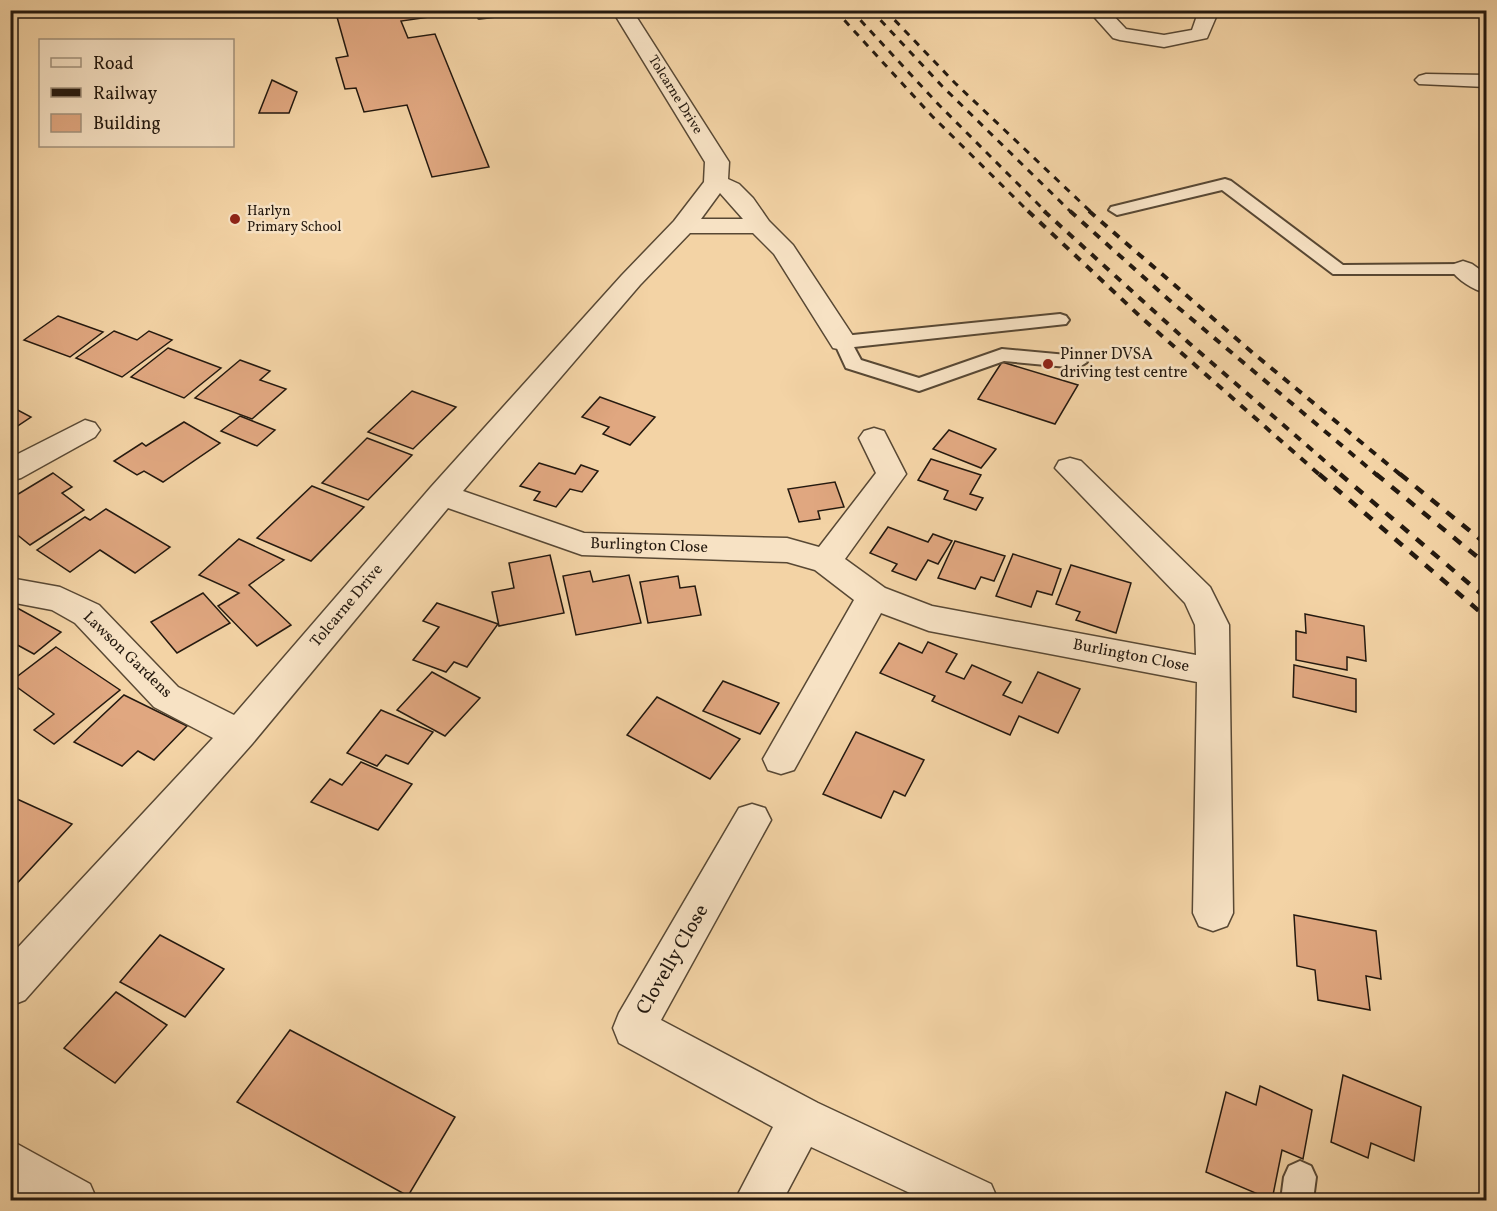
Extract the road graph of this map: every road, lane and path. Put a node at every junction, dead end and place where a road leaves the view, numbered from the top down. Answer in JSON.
{"nodes":[{"id":1,"x":510,"y":10,"type":"edge"},
{"id":2,"x":622,"y":10,"type":"edge"},
{"id":3,"x":1097,"y":10,"type":"edge"},
{"id":4,"x":1209,"y":10,"type":"edge"},
{"id":5,"x":484,"y":15,"type":"dead end"},
{"id":6,"x":1426,"y":80,"type":"dead end"},
{"id":7,"x":1486,"y":81,"type":"edge"},
{"id":8,"x":716,"y":183,"type":"junction"},
{"id":9,"x":1117,"y":210,"type":"dead end"},
{"id":10,"x":683,"y":226,"type":"junction"},
{"id":11,"x":760,"y":226,"type":"junction"},
{"id":12,"x":1463,"y":269,"type":"joint"},
{"id":13,"x":1486,"y":285,"type":"edge"},
{"id":14,"x":1060,"y":320,"type":"dead end"},
{"id":15,"x":843,"y":342,"type":"junction"},
{"id":16,"x":1078,"y":362,"type":"dead end"},
{"id":17,"x":85,"y":430,"type":"dead end"},
{"id":18,"x":874,"y":438,"type":"dead end"},
{"id":19,"x":1070,"y":468,"type":"dead end"},
{"id":20,"x":10,"y":471,"type":"edge"},
{"id":21,"x":442,"y":495,"type":"junction"},
{"id":22,"x":826,"y":561,"type":"junction"},
{"id":23,"x":10,"y":590,"type":"edge"},
{"id":24,"x":873,"y":597,"type":"junction"},
{"id":25,"x":1214,"y":672,"type":"junction"},
{"id":26,"x":239,"y":734,"type":"junction"},
{"id":27,"x":782,"y":759,"type":"dead end"},
{"id":28,"x":752,"y":820,"type":"dead end"},
{"id":29,"x":1213,"y":913,"type":"dead end"},
{"id":30,"x":10,"y":986,"type":"edge"},
{"id":31,"x":802,"y":1119,"type":"junction"},
{"id":32,"x":10,"y":1164,"type":"edge"},
{"id":33,"x":74,"y":1200,"type":"edge"},
{"id":34,"x":758,"y":1200,"type":"edge"},
{"id":35,"x":975,"y":1200,"type":"edge"}],
"edges":[{"from":1,"to":5,"type":"lane"},
{"from":2,"to":8,"type":"street","name":"Tolcarne Drive"},
{"from":3,"to":4,"type":"street"},
{"from":6,"to":7,"type":"street"},
{"from":8,"to":10,"type":"street","name":"Tolcarne Drive"},
{"from":8,"to":11,"type":"street"},
{"from":9,"to":12,"type":"lane"},
{"from":10,"to":11,"type":"street"},
{"from":10,"to":21,"type":"street","name":"Tolcarne Drive"},
{"from":11,"to":15,"type":"street"},
{"from":12,"to":13,"type":"street"},
{"from":14,"to":15,"type":"lane"},
{"from":15,"to":16,"type":"lane"},
{"from":17,"to":20,"type":"street"},
{"from":18,"to":22,"type":"street"},
{"from":19,"to":25,"type":"street","name":"Burlington Close"},
{"from":21,"to":22,"type":"street","name":"Burlington Close"},
{"from":21,"to":26,"type":"street","name":"Tolcarne Drive"},
{"from":22,"to":24,"type":"street","name":"Burlington Close"},
{"from":23,"to":26,"type":"street","name":"Lawson Gardens"},
{"from":24,"to":25,"type":"street","name":"Burlington Close"},
{"from":24,"to":27,"type":"street"},
{"from":25,"to":29,"type":"street","name":"Burlington Close"},
{"from":26,"to":30,"type":"street","name":"Tolcarne Drive"},
{"from":28,"to":31,"type":"street","name":"Clovelly Close"},
{"from":31,"to":34,"type":"street"},
{"from":31,"to":35,"type":"street","name":"Clovelly Close"},
{"from":32,"to":33,"type":"street"}]}
